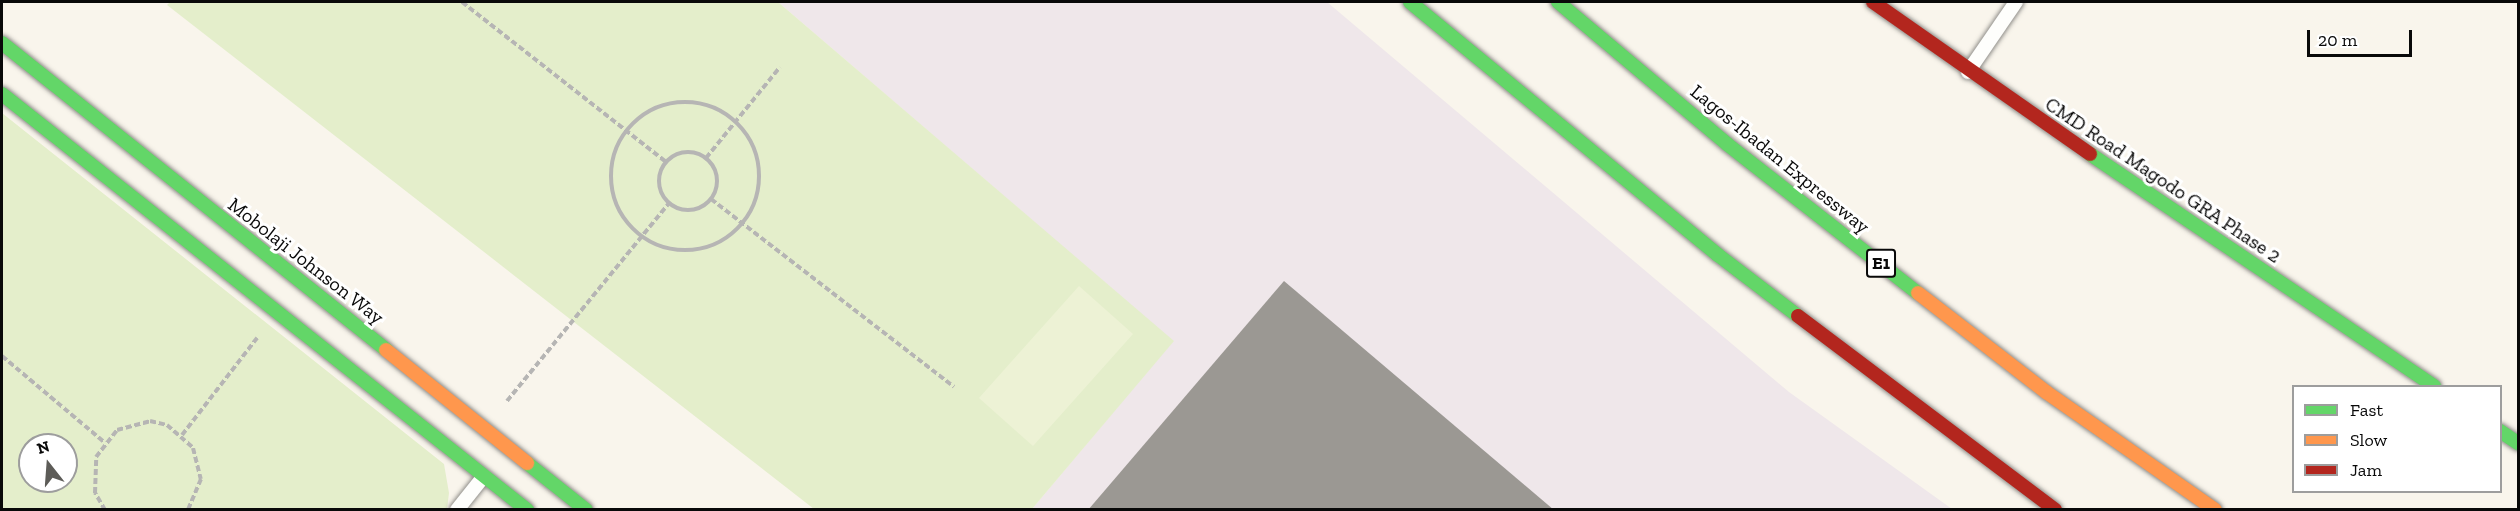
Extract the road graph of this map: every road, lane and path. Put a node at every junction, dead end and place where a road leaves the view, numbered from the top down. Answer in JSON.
{"nodes":[{"id":1,"x":462,"y":2,"type":"edge"},
{"id":2,"x":1410,"y":2,"type":"edge"},
{"id":3,"x":1558,"y":2,"type":"edge"},
{"id":4,"x":1873,"y":2,"type":"edge"},
{"id":5,"x":2016,"y":2,"type":"edge"},
{"id":6,"x":2,"y":44,"type":"edge"},
{"id":7,"x":780,"y":67,"type":"dead end"},
{"id":8,"x":1968,"y":72,"type":"junction"},
{"id":9,"x":2,"y":94,"type":"edge"},
{"id":10,"x":736,"y":121,"type":"junction"},
{"id":11,"x":625,"y":132,"type":"junction"},
{"id":12,"x":706,"y":158,"type":"junction"},
{"id":13,"x":665,"y":161,"type":"junction"},
{"id":14,"x":711,"y":199,"type":"junction"},
{"id":15,"x":669,"y":203,"type":"junction"},
{"id":16,"x":742,"y":225,"type":"junction"},
{"id":17,"x":641,"y":237,"type":"junction"},
{"id":18,"x":277,"y":311,"type":"junction"},
{"id":19,"x":2,"y":356,"type":"edge"},
{"id":20,"x":2431,"y":385,"type":"edge"},
{"id":21,"x":954,"y":387,"type":"dead end"},
{"id":22,"x":485,"y":428,"type":"junction"},
{"id":23,"x":2502,"y":432,"type":"edge"},
{"id":24,"x":182,"y":435,"type":"junction"},
{"id":25,"x":104,"y":442,"type":"junction"},
{"id":26,"x":2518,"y":443,"type":"edge"},
{"id":27,"x":485,"y":474,"type":"junction"},
{"id":28,"x":190,"y":509,"type":"edge"},
{"id":29,"x":524,"y":509,"type":"edge"},
{"id":30,"x":105,"y":510,"type":"edge"},
{"id":31,"x":457,"y":510,"type":"edge"},
{"id":32,"x":586,"y":510,"type":"edge"},
{"id":33,"x":2055,"y":510,"type":"edge"},
{"id":34,"x":2215,"y":510,"type":"edge"}],
"edges":[{"from":1,"to":11,"type":"path"},
{"from":2,"to":33,"type":"main road"},
{"from":3,"to":34,"type":"main road","name":"Lagos-Ibadan Expressway","number":"E1"},
{"from":4,"to":8,"type":"main road","name":"CMD Road Magodo GRA Phase 2"},
{"from":5,"to":8,"type":"lane"},
{"from":6,"to":22,"type":"main road","name":"Mobolaji Johnson Way"},
{"from":7,"to":10,"type":"path"},
{"from":8,"to":20,"type":"main road","name":"CMD Road Magodo GRA Phase 2"},
{"from":9,"to":18,"type":"main road"},
{"from":10,"to":11,"type":"path"},
{"from":10,"to":12,"type":"path"},
{"from":10,"to":16,"type":"path"},
{"from":11,"to":13,"type":"path"},
{"from":11,"to":17,"type":"path"},
{"from":12,"to":13,"type":"path"},
{"from":12,"to":14,"type":"path"},
{"from":13,"to":15,"type":"path"},
{"from":14,"to":15,"type":"path"},
{"from":14,"to":16,"type":"path"},
{"from":15,"to":17,"type":"path"},
{"from":16,"to":17,"type":"path"},
{"from":16,"to":21,"type":"path"},
{"from":17,"to":22,"type":"path"},
{"from":18,"to":24,"type":"path"},
{"from":18,"to":27,"type":"main road"},
{"from":19,"to":25,"type":"path"},
{"from":22,"to":32,"type":"main road","name":"Mobolaji Johnson Way"},
{"from":23,"to":26,"type":"main road"},
{"from":24,"to":25,"type":"path"},
{"from":24,"to":28,"type":"path"},
{"from":25,"to":30,"type":"path"},
{"from":27,"to":29,"type":"main road"},
{"from":27,"to":31,"type":"lane"}]}
